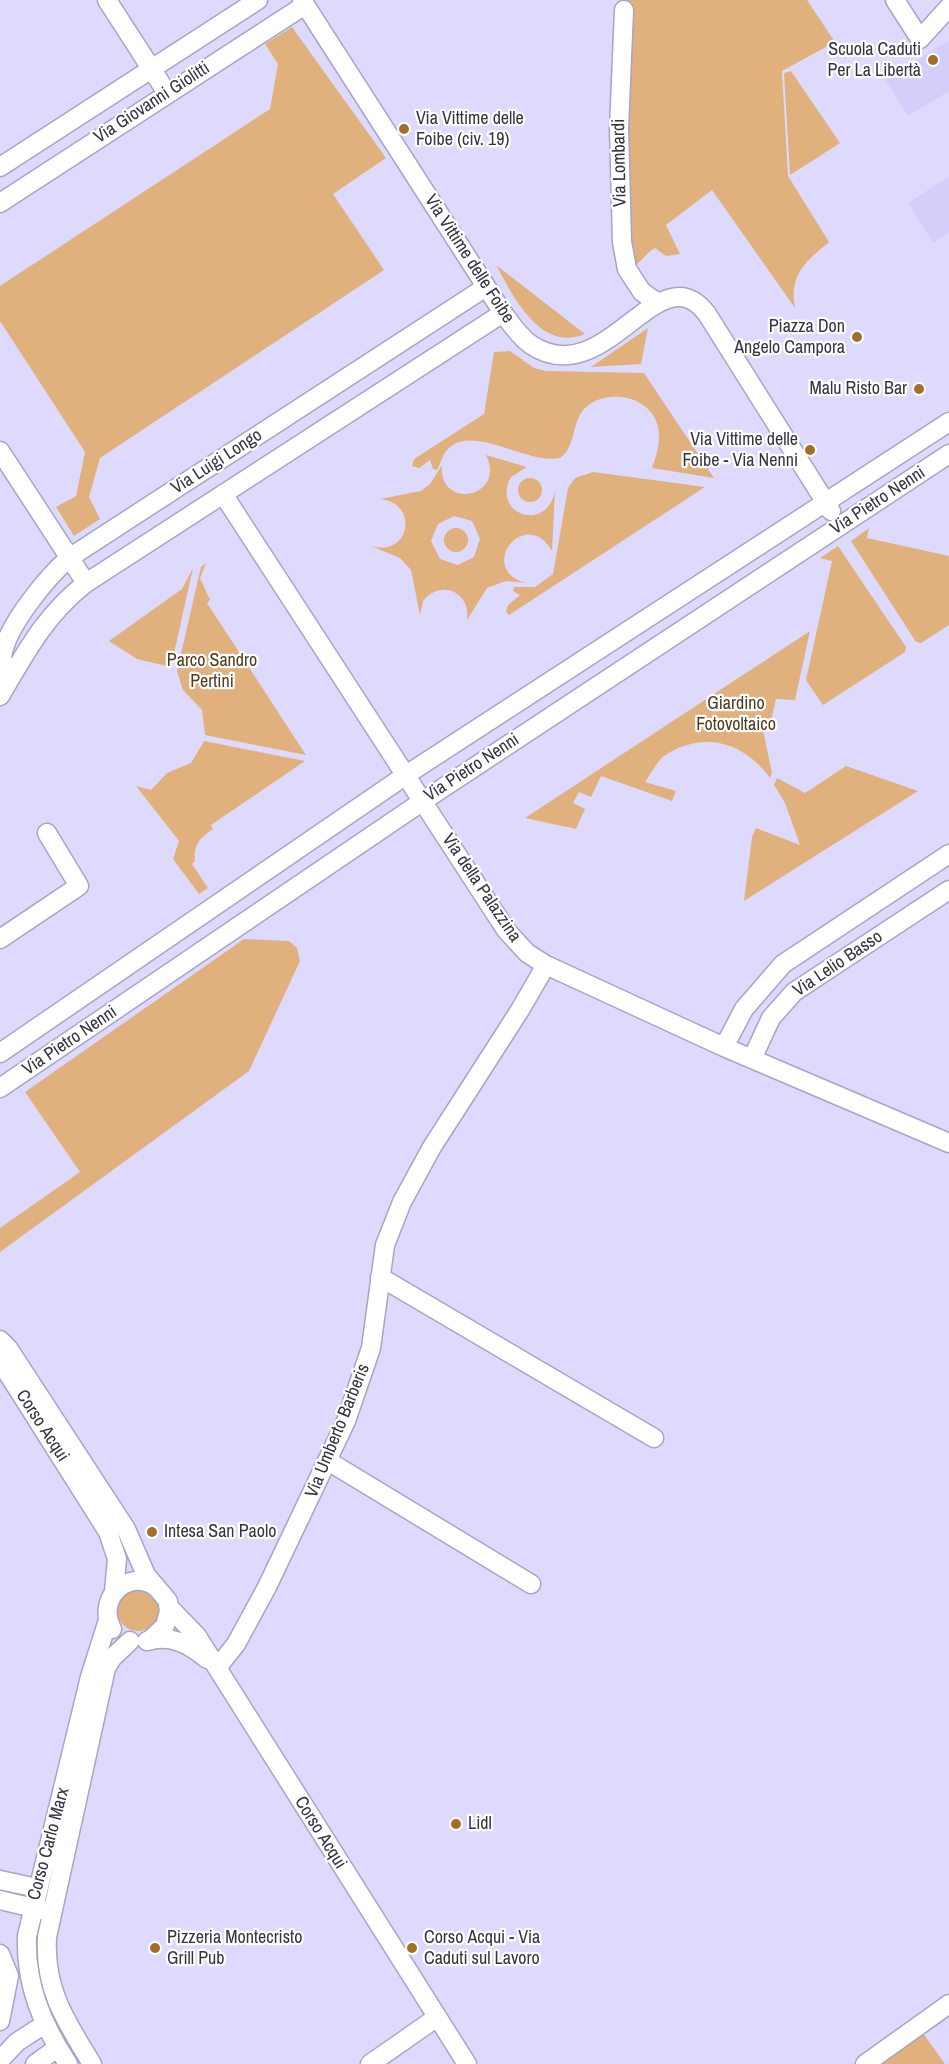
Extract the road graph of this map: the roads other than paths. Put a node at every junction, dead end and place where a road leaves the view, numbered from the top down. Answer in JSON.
{"nodes":[{"id":1,"x":107,"y":0,"type":"edge"},
{"id":2,"x":258,"y":0,"type":"edge"},
{"id":3,"x":895,"y":0,"type":"edge"},
{"id":4,"x":304,"y":3,"type":"edge"},
{"id":5,"x":949,"y":7,"type":"edge"},
{"id":6,"x":624,"y":10,"type":"dead end"},
{"id":7,"x":150,"y":68,"type":"junction"},
{"id":8,"x":167,"y":93,"type":"junction"},
{"id":9,"x":0,"y":167,"type":"edge"},
{"id":10,"x":0,"y":203,"type":"edge"},
{"id":11,"x":486,"y":287,"type":"junction"},
{"id":12,"x":658,"y":303,"type":"junction"},
{"id":13,"x":503,"y":313,"type":"junction"},
{"id":14,"x":949,"y":422,"type":"edge"},
{"id":15,"x":0,"y":451,"type":"edge"},
{"id":16,"x":949,"y":454,"type":"edge"},
{"id":17,"x":223,"y":494,"type":"junction"},
{"id":18,"x":825,"y":503,"type":"junction"},
{"id":19,"x":840,"y":526,"type":"junction"},
{"id":20,"x":69,"y":558,"type":"junction"},
{"id":21,"x":86,"y":584,"type":"junction"},
{"id":22,"x":11,"y":677,"type":"junction"},
{"id":23,"x":0,"y":696,"type":"edge"},
{"id":24,"x":406,"y":775,"type":"junction"},
{"id":25,"x":423,"y":801,"type":"junction"},
{"id":26,"x":47,"y":833,"type":"dead end"},
{"id":27,"x":949,"y":854,"type":"edge"},
{"id":28,"x":949,"y":890,"type":"edge"},
{"id":29,"x":0,"y":939,"type":"edge"},
{"id":30,"x":546,"y":964,"type":"junction"},
{"id":31,"x":724,"y":1047,"type":"junction"},
{"id":32,"x":0,"y":1053,"type":"edge"},
{"id":33,"x":752,"y":1059,"type":"junction"},
{"id":34,"x":0,"y":1088,"type":"edge"},
{"id":35,"x":949,"y":1143,"type":"edge"},
{"id":36,"x":380,"y":1277,"type":"junction"},
{"id":37,"x":0,"y":1340,"type":"edge"},
{"id":38,"x":0,"y":1361,"type":"edge"},
{"id":39,"x":654,"y":1438,"type":"dead end"},
{"id":40,"x":328,"y":1461,"type":"junction"},
{"id":41,"x":531,"y":1584,"type":"dead end"},
{"id":42,"x":155,"y":1586,"type":"junction"},
{"id":43,"x":114,"y":1591,"type":"junction"},
{"id":44,"x":168,"y":1606,"type":"junction"},
{"id":45,"x":108,"y":1620,"type":"junction"},
{"id":46,"x":150,"y":1640,"type":"junction"},
{"id":47,"x":130,"y":1641,"type":"junction"},
{"id":48,"x":217,"y":1668,"type":"junction"},
{"id":49,"x":0,"y":1880,"type":"edge"},
{"id":50,"x":38,"y":1888,"type":"junction"},
{"id":51,"x":0,"y":1900,"type":"edge"},
{"id":52,"x":32,"y":1907,"type":"junction"},
{"id":53,"x":51,"y":1911,"type":"junction"},
{"id":54,"x":0,"y":1954,"type":"edge"},
{"id":55,"x":949,"y":2004,"type":"edge"},
{"id":56,"x":436,"y":2018,"type":"junction"},
{"id":57,"x":0,"y":2021,"type":"edge"},
{"id":58,"x":67,"y":2022,"type":"junction"},
{"id":59,"x":50,"y":2035,"type":"junction"},
{"id":60,"x":1,"y":2056,"type":"edge"},
{"id":61,"x":35,"y":2064,"type":"edge"},
{"id":62,"x":68,"y":2064,"type":"edge"},
{"id":63,"x":92,"y":2064,"type":"edge"},
{"id":64,"x":370,"y":2064,"type":"edge"},
{"id":65,"x":467,"y":2064,"type":"edge"},
{"id":66,"x":865,"y":2064,"type":"edge"}],
"edges":[{"from":1,"to":7,"type":"street"},
{"from":2,"to":7,"type":"street","name":"Via Giovanni Giolitti"},
{"from":3,"to":5,"type":"street"},
{"from":4,"to":8,"type":"street","name":"Via Giovanni Giolitti"},
{"from":4,"to":11,"type":"street","name":"Via Vittime delle Foibe"},
{"from":6,"to":12,"type":"street","name":"Via Lombardi"},
{"from":7,"to":8,"type":"street"},
{"from":7,"to":9,"type":"street","name":"Via Giovanni Giolitti"},
{"from":8,"to":10,"type":"street","name":"Via Giovanni Giolitti"},
{"from":11,"to":13,"type":"street","name":"Via Vittime delle Foibe"},
{"from":11,"to":20,"type":"street","name":"Via Luigi Longo"},
{"from":12,"to":13,"type":"street","name":"Via Vittime delle Foibe"},
{"from":12,"to":18,"type":"street","name":"Via Vittime delle Foibe"},
{"from":13,"to":17,"type":"street","name":"Via Luigi Longo"},
{"from":14,"to":18,"type":"street","name":"Via Pietro Nenni"},
{"from":15,"to":20,"type":"street"},
{"from":16,"to":19,"type":"street","name":"Via Pietro Nenni"},
{"from":17,"to":21,"type":"street","name":"Via Luigi Longo"},
{"from":17,"to":24,"type":"street","name":"Via della Palazzina"},
{"from":18,"to":19,"type":"street","name":"Via Vittime delle Foibe"},
{"from":18,"to":24,"type":"street","name":"Via Pietro Nenni"},
{"from":19,"to":25,"type":"street","name":"Via Pietro Nenni"},
{"from":20,"to":21,"type":"street"},
{"from":20,"to":22,"type":"street","name":"Via Luigi Longo"},
{"from":21,"to":22,"type":"street","name":"Via Luigi Longo"},
{"from":22,"to":23,"type":"street","name":"Via Luigi Longo"},
{"from":24,"to":25,"type":"street","name":"Via della Palazzina"},
{"from":24,"to":32,"type":"street","name":"Via Pietro Nenni"},
{"from":25,"to":30,"type":"street","name":"Via della Palazzina"},
{"from":25,"to":34,"type":"street","name":"Via Pietro Nenni"},
{"from":26,"to":29,"type":"street"},
{"from":27,"to":31,"type":"street"},
{"from":28,"to":33,"type":"street","name":"Via Lelio Basso"},
{"from":30,"to":31,"type":"street","name":"Via della Palazzina"},
{"from":30,"to":36,"type":"street","name":"Via Umberto Barberis"},
{"from":31,"to":33,"type":"street","name":"Via della Palazzina"},
{"from":33,"to":35,"type":"street","name":"Via della Palazzina"},
{"from":36,"to":39,"type":"street"},
{"from":36,"to":40,"type":"street","name":"Via Umberto Barberis"},
{"from":37,"to":42,"type":"street"},
{"from":38,"to":43,"type":"street","name":"Corso Acqui"},
{"from":40,"to":41,"type":"street"},
{"from":40,"to":48,"type":"street","name":"Via Umberto Barberis"},
{"from":42,"to":43,"type":"street"},
{"from":42,"to":44,"type":"street"},
{"from":43,"to":45,"type":"street"},
{"from":44,"to":46,"type":"street"},
{"from":44,"to":48,"type":"street","name":"Corso Acqui"},
{"from":45,"to":47,"type":"street"},
{"from":45,"to":50,"type":"street","name":"Corso Carlo Marx"},
{"from":46,"to":47,"type":"street"},
{"from":46,"to":48,"type":"street"},
{"from":47,"to":53,"type":"street","name":"Corso Carlo Marx"},
{"from":48,"to":56,"type":"street","name":"Corso Acqui"},
{"from":49,"to":50,"type":"street"},
{"from":50,"to":52,"type":"street","name":"Corso Carlo Marx"},
{"from":51,"to":52,"type":"street"},
{"from":52,"to":53,"type":"street"},
{"from":52,"to":59,"type":"street","name":"Corso Carlo Marx"},
{"from":53,"to":58,"type":"street","name":"Corso Carlo Marx"},
{"from":54,"to":57,"type":"street"},
{"from":55,"to":66,"type":"street"},
{"from":56,"to":64,"type":"street"},
{"from":56,"to":65,"type":"street","name":"Corso Acqui"},
{"from":58,"to":59,"type":"street"},
{"from":58,"to":63,"type":"street","name":"Corso Carlo Marx"},
{"from":59,"to":60,"type":"street"},
{"from":59,"to":61,"type":"street"},
{"from":59,"to":62,"type":"street","name":"Corso Carlo Marx"}]}
